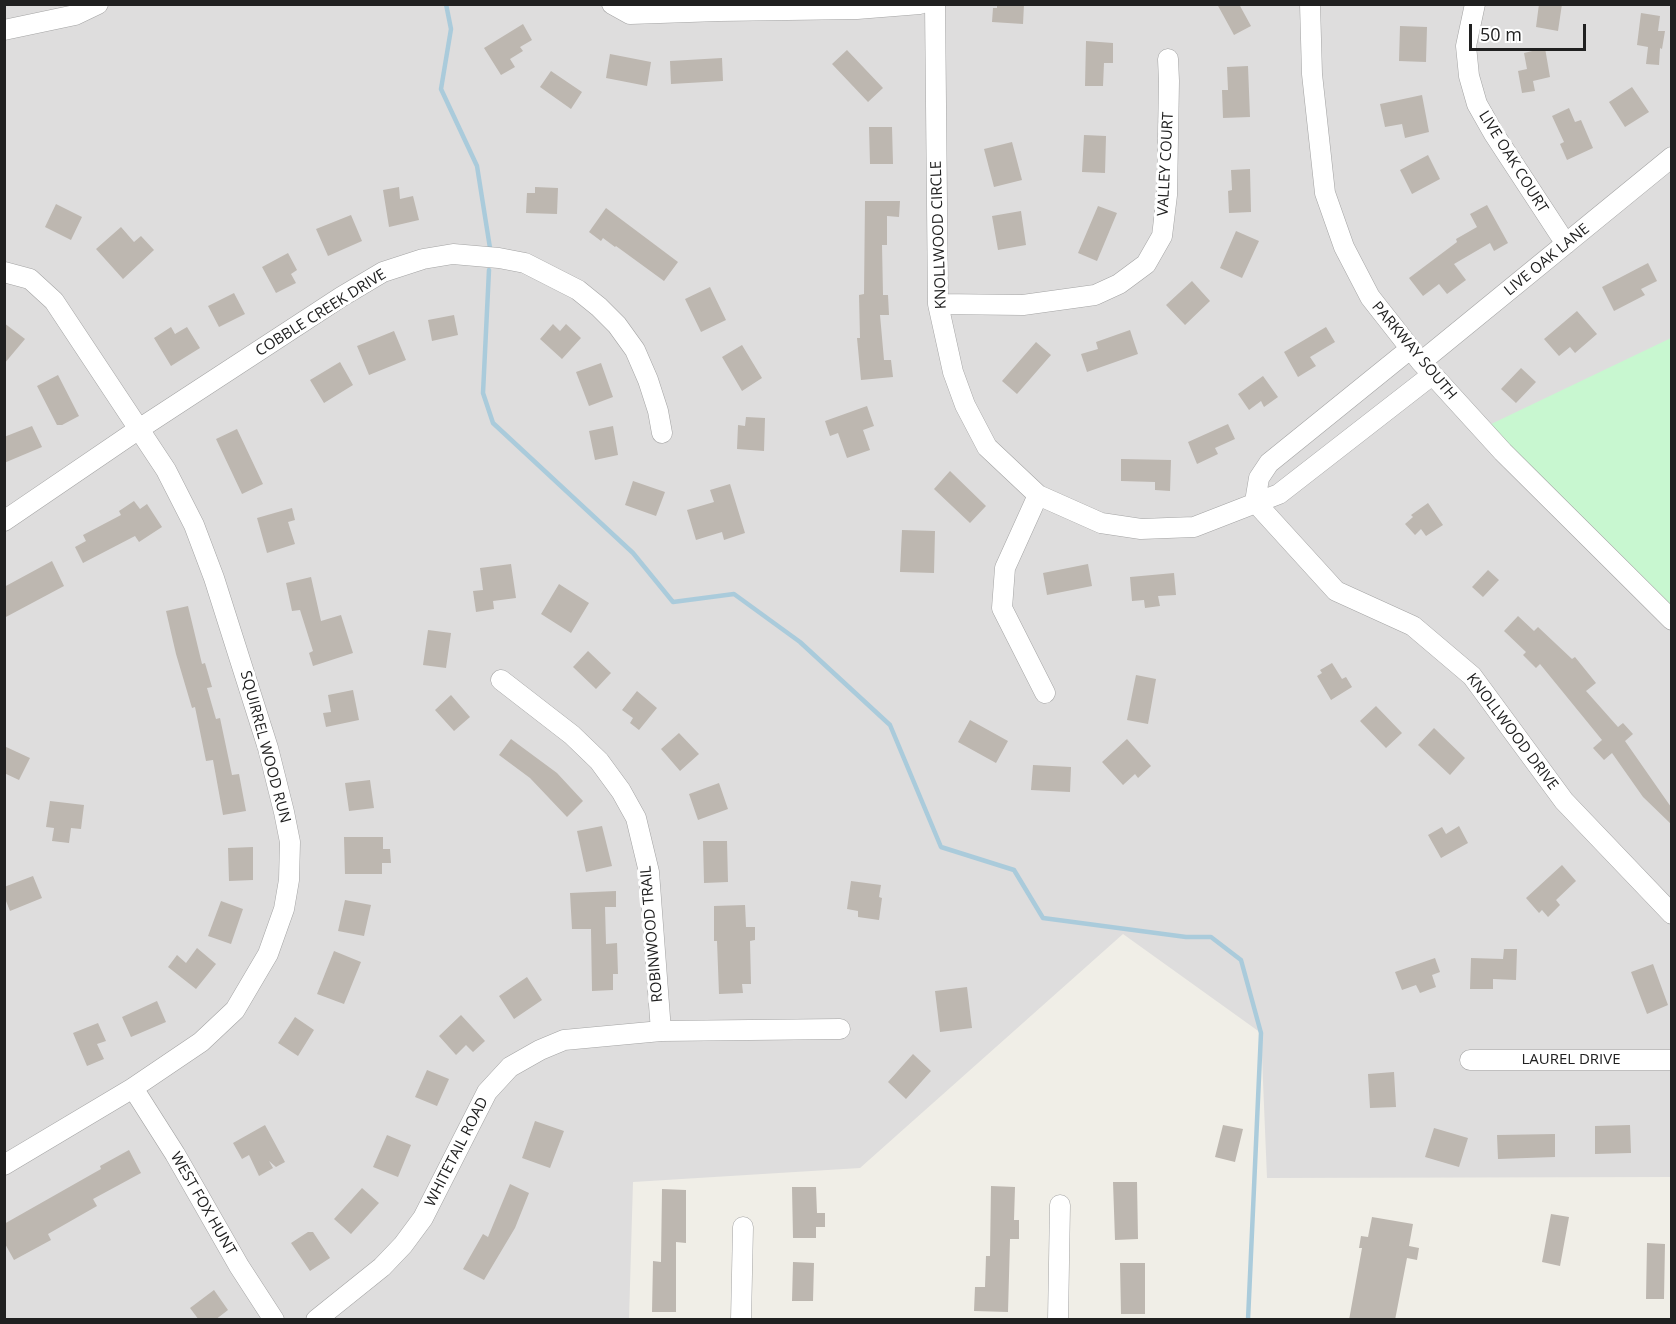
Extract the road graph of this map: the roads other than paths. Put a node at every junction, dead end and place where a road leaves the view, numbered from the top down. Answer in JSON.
{"nodes":[{"id":1,"x":98,"y":4,"type":"edge"},
{"id":2,"x":612,"y":4,"type":"edge"},
{"id":3,"x":920,"y":4,"type":"edge"},
{"id":4,"x":935,"y":4,"type":"edge"},
{"id":5,"x":1310,"y":4,"type":"edge"},
{"id":6,"x":1475,"y":4,"type":"edge"},
{"id":7,"x":719,"y":8,"type":"edge"},
{"id":8,"x":4,"y":30,"type":"edge"},
{"id":9,"x":1168,"y":59,"type":"dead end"},
{"id":10,"x":1671,"y":157,"type":"edge"},
{"id":11,"x":1566,"y":244,"type":"junction"},
{"id":12,"x":4,"y":272,"type":"edge"},
{"id":13,"x":938,"y":304,"type":"junction"},
{"id":14,"x":1421,"y":362,"type":"junction"},
{"id":15,"x":139,"y":429,"type":"junction"},
{"id":16,"x":662,"y":434,"type":"dead end"},
{"id":17,"x":1038,"y":495,"type":"junction"},
{"id":18,"x":1255,"y":502,"type":"junction"},
{"id":19,"x":4,"y":521,"type":"edge"},
{"id":20,"x":1671,"y":620,"type":"edge"},
{"id":21,"x":501,"y":680,"type":"dead end"},
{"id":22,"x":1045,"y":693,"type":"dead end"},
{"id":23,"x":1671,"y":914,"type":"edge"},
{"id":24,"x":840,"y":1029,"type":"dead end"},
{"id":25,"x":661,"y":1031,"type":"junction"},
{"id":26,"x":1470,"y":1060,"type":"dead end"},
{"id":27,"x":1671,"y":1060,"type":"edge"},
{"id":28,"x":132,"y":1088,"type":"junction"},
{"id":29,"x":4,"y":1165,"type":"edge"},
{"id":30,"x":1060,"y":1205,"type":"dead end"},
{"id":31,"x":743,"y":1227,"type":"dead end"},
{"id":32,"x":274,"y":1320,"type":"edge"},
{"id":33,"x":316,"y":1320,"type":"edge"},
{"id":34,"x":741,"y":1320,"type":"edge"},
{"id":35,"x":1058,"y":1320,"type":"edge"}],
"edges":[{"from":1,"to":8,"type":"street"},
{"from":2,"to":7,"type":"street"},
{"from":3,"to":7,"type":"street"},
{"from":4,"to":13,"type":"street","name":"KNOLLWOOD CIRCLE"},
{"from":5,"to":14,"type":"street","name":"PARKWAY SOUTH"},
{"from":6,"to":11,"type":"street","name":"LIVE OAK COURT"},
{"from":9,"to":13,"type":"street","name":"VALLEY COURT"},
{"from":10,"to":11,"type":"street","name":"LIVE OAK LANE"},
{"from":11,"to":14,"type":"street","name":"LIVE OAK LANE"},
{"from":12,"to":15,"type":"street","name":"SQUIRREL WOOD RUN"},
{"from":13,"to":17,"type":"street","name":"KNOLLWOOD CIRCLE"},
{"from":14,"to":18,"type":"street","name":"KNOLLWOOD CIRCLE"},
{"from":14,"to":18,"type":"street"},
{"from":14,"to":20,"type":"street","name":"PARKWAY SOUTH"},
{"from":15,"to":16,"type":"street","name":"COBBLE CREEK DRIVE"},
{"from":15,"to":19,"type":"street","name":"COBBLE CREEK DRIVE"},
{"from":15,"to":28,"type":"street","name":"SQUIRREL WOOD RUN"},
{"from":17,"to":18,"type":"street","name":"KNOLLWOOD CIRCLE"},
{"from":17,"to":22,"type":"street"},
{"from":18,"to":23,"type":"street","name":"KNOLLWOOD DRIVE"},
{"from":21,"to":25,"type":"street","name":"ROBINWOOD TRAIL"},
{"from":24,"to":25,"type":"street","name":"WHITETAIL ROAD"},
{"from":25,"to":33,"type":"street","name":"WHITETAIL ROAD"},
{"from":26,"to":27,"type":"street","name":"LAUREL DRIVE"},
{"from":28,"to":29,"type":"street","name":"SQUIRREL WOOD RUN"},
{"from":28,"to":32,"type":"street","name":"WEST FOX HUNT"},
{"from":30,"to":35,"type":"street"},
{"from":31,"to":34,"type":"street"}]}
